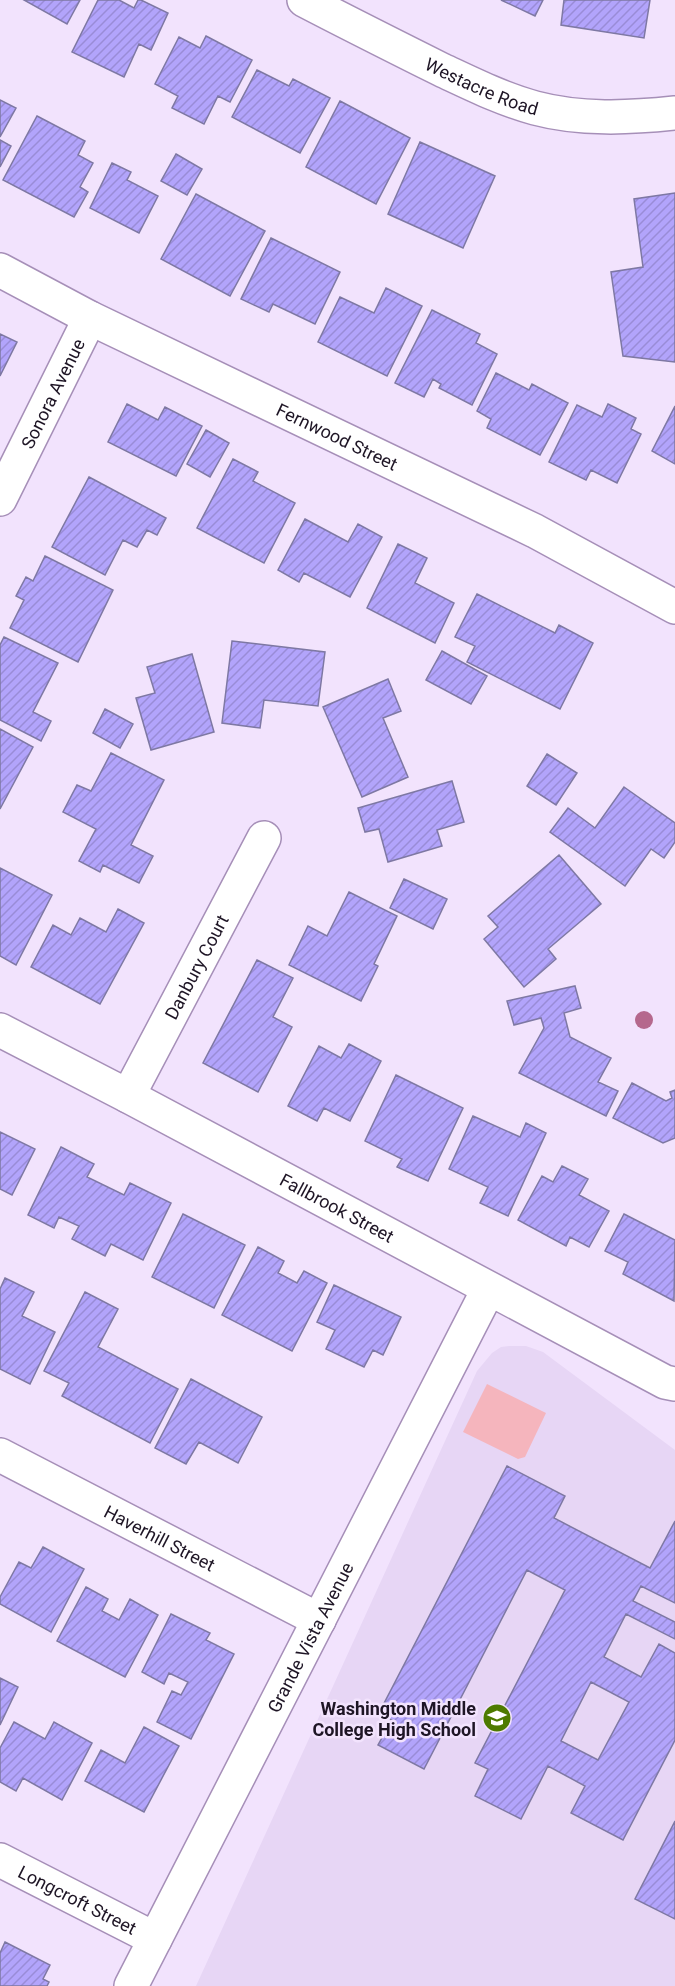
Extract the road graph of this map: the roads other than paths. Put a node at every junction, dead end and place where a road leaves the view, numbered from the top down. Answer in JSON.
{"nodes":[{"id":1,"x":304,"y":0,"type":"edge"},
{"id":2,"x":675,"y":113,"type":"edge"},
{"id":3,"x":0,"y":270,"type":"edge"},
{"id":4,"x":90,"y":318,"type":"junction"},
{"id":5,"x":0,"y":499,"type":"edge"},
{"id":6,"x":675,"y":607,"type":"edge"},
{"id":7,"x":264,"y":838,"type":"dead end"},
{"id":8,"x":0,"y":1030,"type":"edge"},
{"id":9,"x":128,"y":1096,"type":"junction"},
{"id":10,"x":488,"y":1290,"type":"junction"},
{"id":11,"x":675,"y":1384,"type":"edge"},
{"id":12,"x":0,"y":1455,"type":"edge"},
{"id":13,"x":319,"y":1620,"type":"junction"},
{"id":14,"x":0,"y":1860,"type":"edge"},
{"id":15,"x":155,"y":1939,"type":"junction"},
{"id":16,"x":131,"y":1986,"type":"edge"}],
"edges":[{"from":1,"to":2,"type":"street","name":"Westacre Road"},
{"from":3,"to":4,"type":"street","name":"Fernwood Street"},
{"from":4,"to":5,"type":"street","name":"Sonora Avenue"},
{"from":4,"to":6,"type":"street","name":"Fernwood Street"},
{"from":7,"to":9,"type":"street","name":"Danbury Court"},
{"from":8,"to":9,"type":"street","name":"Fallbrook Street"},
{"from":9,"to":10,"type":"street","name":"Fallbrook Street"},
{"from":10,"to":11,"type":"street","name":"Fallbrook Street"},
{"from":10,"to":13,"type":"street","name":"Grande Vista Avenue"},
{"from":12,"to":13,"type":"street","name":"Haverhill Street"},
{"from":13,"to":15,"type":"street","name":"Grande Vista Avenue"},
{"from":14,"to":15,"type":"street","name":"Longcroft Street"},
{"from":15,"to":16,"type":"street","name":"Grande Vista Avenue"}]}
